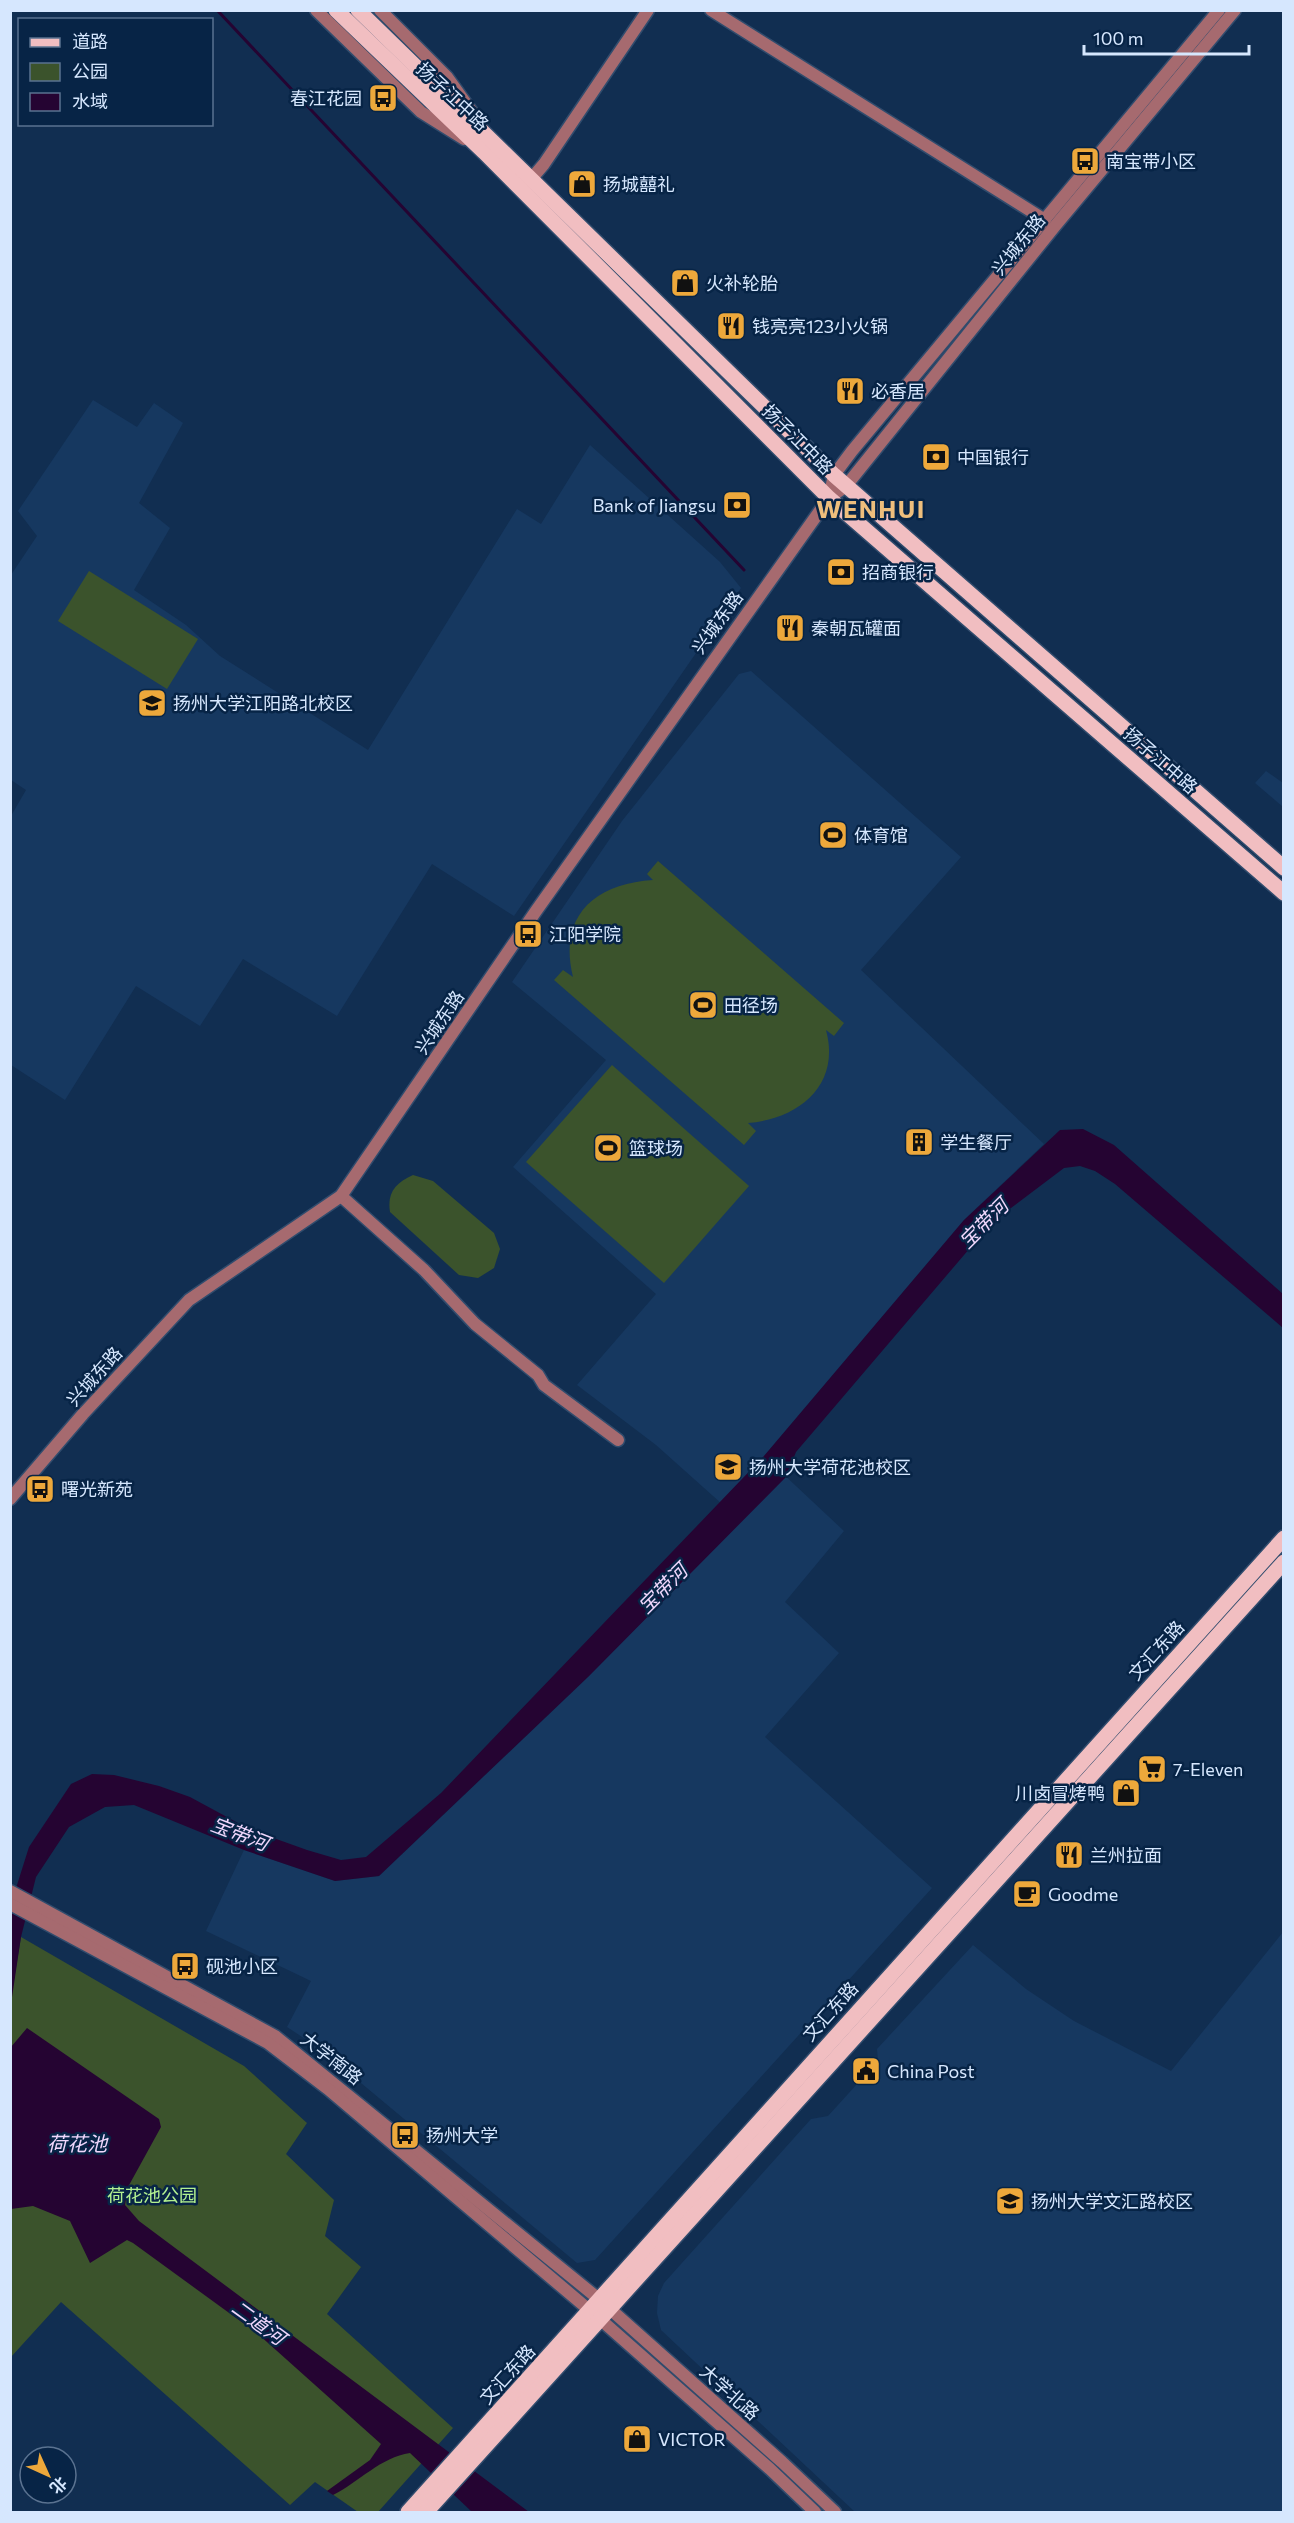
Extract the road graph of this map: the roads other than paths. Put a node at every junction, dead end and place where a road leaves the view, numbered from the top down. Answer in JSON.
{"nodes":[{"id":1,"x":316,"y":10,"type":"edge"},
{"id":2,"x":336,"y":10,"type":"edge"},
{"id":3,"x":358,"y":10,"type":"edge"},
{"id":4,"x":380,"y":10,"type":"edge"},
{"id":5,"x":648,"y":10,"type":"edge"},
{"id":6,"x":711,"y":10,"type":"edge"},
{"id":7,"x":1219,"y":10,"type":"edge"},
{"id":8,"x":1234,"y":10,"type":"edge"},
{"id":9,"x":489,"y":146,"type":"junction"},
{"id":10,"x":526,"y":185,"type":"junction"},
{"id":11,"x":1045,"y":220,"type":"junction"},
{"id":12,"x":834,"y":475,"type":"junction"},
{"id":13,"x":846,"y":486,"type":"junction"},
{"id":14,"x":828,"y":498,"type":"junction"},
{"id":15,"x":1284,"y":868,"type":"edge"},
{"id":16,"x":1284,"y":893,"type":"edge"},
{"id":17,"x":341,"y":1196,"type":"junction"},
{"id":18,"x":618,"y":1440,"type":"dead end"},
{"id":19,"x":10,"y":1499,"type":"edge"},
{"id":20,"x":1284,"y":1538,"type":"edge"},
{"id":21,"x":1284,"y":1562,"type":"edge"},
{"id":22,"x":10,"y":1891,"type":"edge"},
{"id":23,"x":10,"y":1904,"type":"edge"},
{"id":24,"x":35,"y":1911,"type":"junction"},
{"id":25,"x":600,"y":2310,"type":"junction"},
{"id":26,"x":437,"y":2490,"type":"junction"},
{"id":27,"x":408,"y":2512,"type":"edge"},
{"id":28,"x":426,"y":2512,"type":"edge"},
{"id":29,"x":815,"y":2512,"type":"edge"},
{"id":30,"x":834,"y":2512,"type":"edge"}],
"edges":[{"from":1,"to":9,"type":"street"},
{"from":2,"to":9,"type":"main road","name":"扬子江中路"},
{"from":3,"to":9,"type":"main road","name":"扬子江中路"},
{"from":4,"to":9,"type":"street"},
{"from":5,"to":10,"type":"street"},
{"from":6,"to":11,"type":"street"},
{"from":7,"to":11,"type":"street","name":"兴城东路"},
{"from":8,"to":13,"type":"street","name":"兴城东路"},
{"from":9,"to":10,"type":"main road","name":"扬子江中路"},
{"from":10,"to":12,"type":"main road","name":"扬子江中路"},
{"from":10,"to":14,"type":"main road","name":"扬子江中路"},
{"from":11,"to":12,"type":"street","name":"兴城东路"},
{"from":12,"to":13,"type":"main road","name":"扬子江中路"},
{"from":12,"to":14,"type":"street","name":"兴城东路"},
{"from":13,"to":14,"type":"street","name":"兴城东路"},
{"from":13,"to":15,"type":"main road","name":"扬子江中路"},
{"from":14,"to":16,"type":"main road","name":"扬子江中路"},
{"from":14,"to":17,"type":"street","name":"兴城东路"},
{"from":17,"to":18,"type":"street"},
{"from":17,"to":19,"type":"street","name":"兴城东路"},
{"from":20,"to":25,"type":"main road","name":"文汇东路"},
{"from":21,"to":25,"type":"main road","name":"文汇东路"},
{"from":22,"to":24,"type":"street","name":"大学南路"},
{"from":23,"to":24,"type":"street","name":"大学南路"},
{"from":24,"to":25,"type":"street","name":"大学南路"},
{"from":25,"to":26,"type":"main road","name":"文汇东路"},
{"from":25,"to":29,"type":"street","name":"大学北路"},
{"from":25,"to":30,"type":"street","name":"大学北路"},
{"from":26,"to":27,"type":"main road","name":"文汇东路"},
{"from":26,"to":28,"type":"main road","name":"文汇东路"}]}
